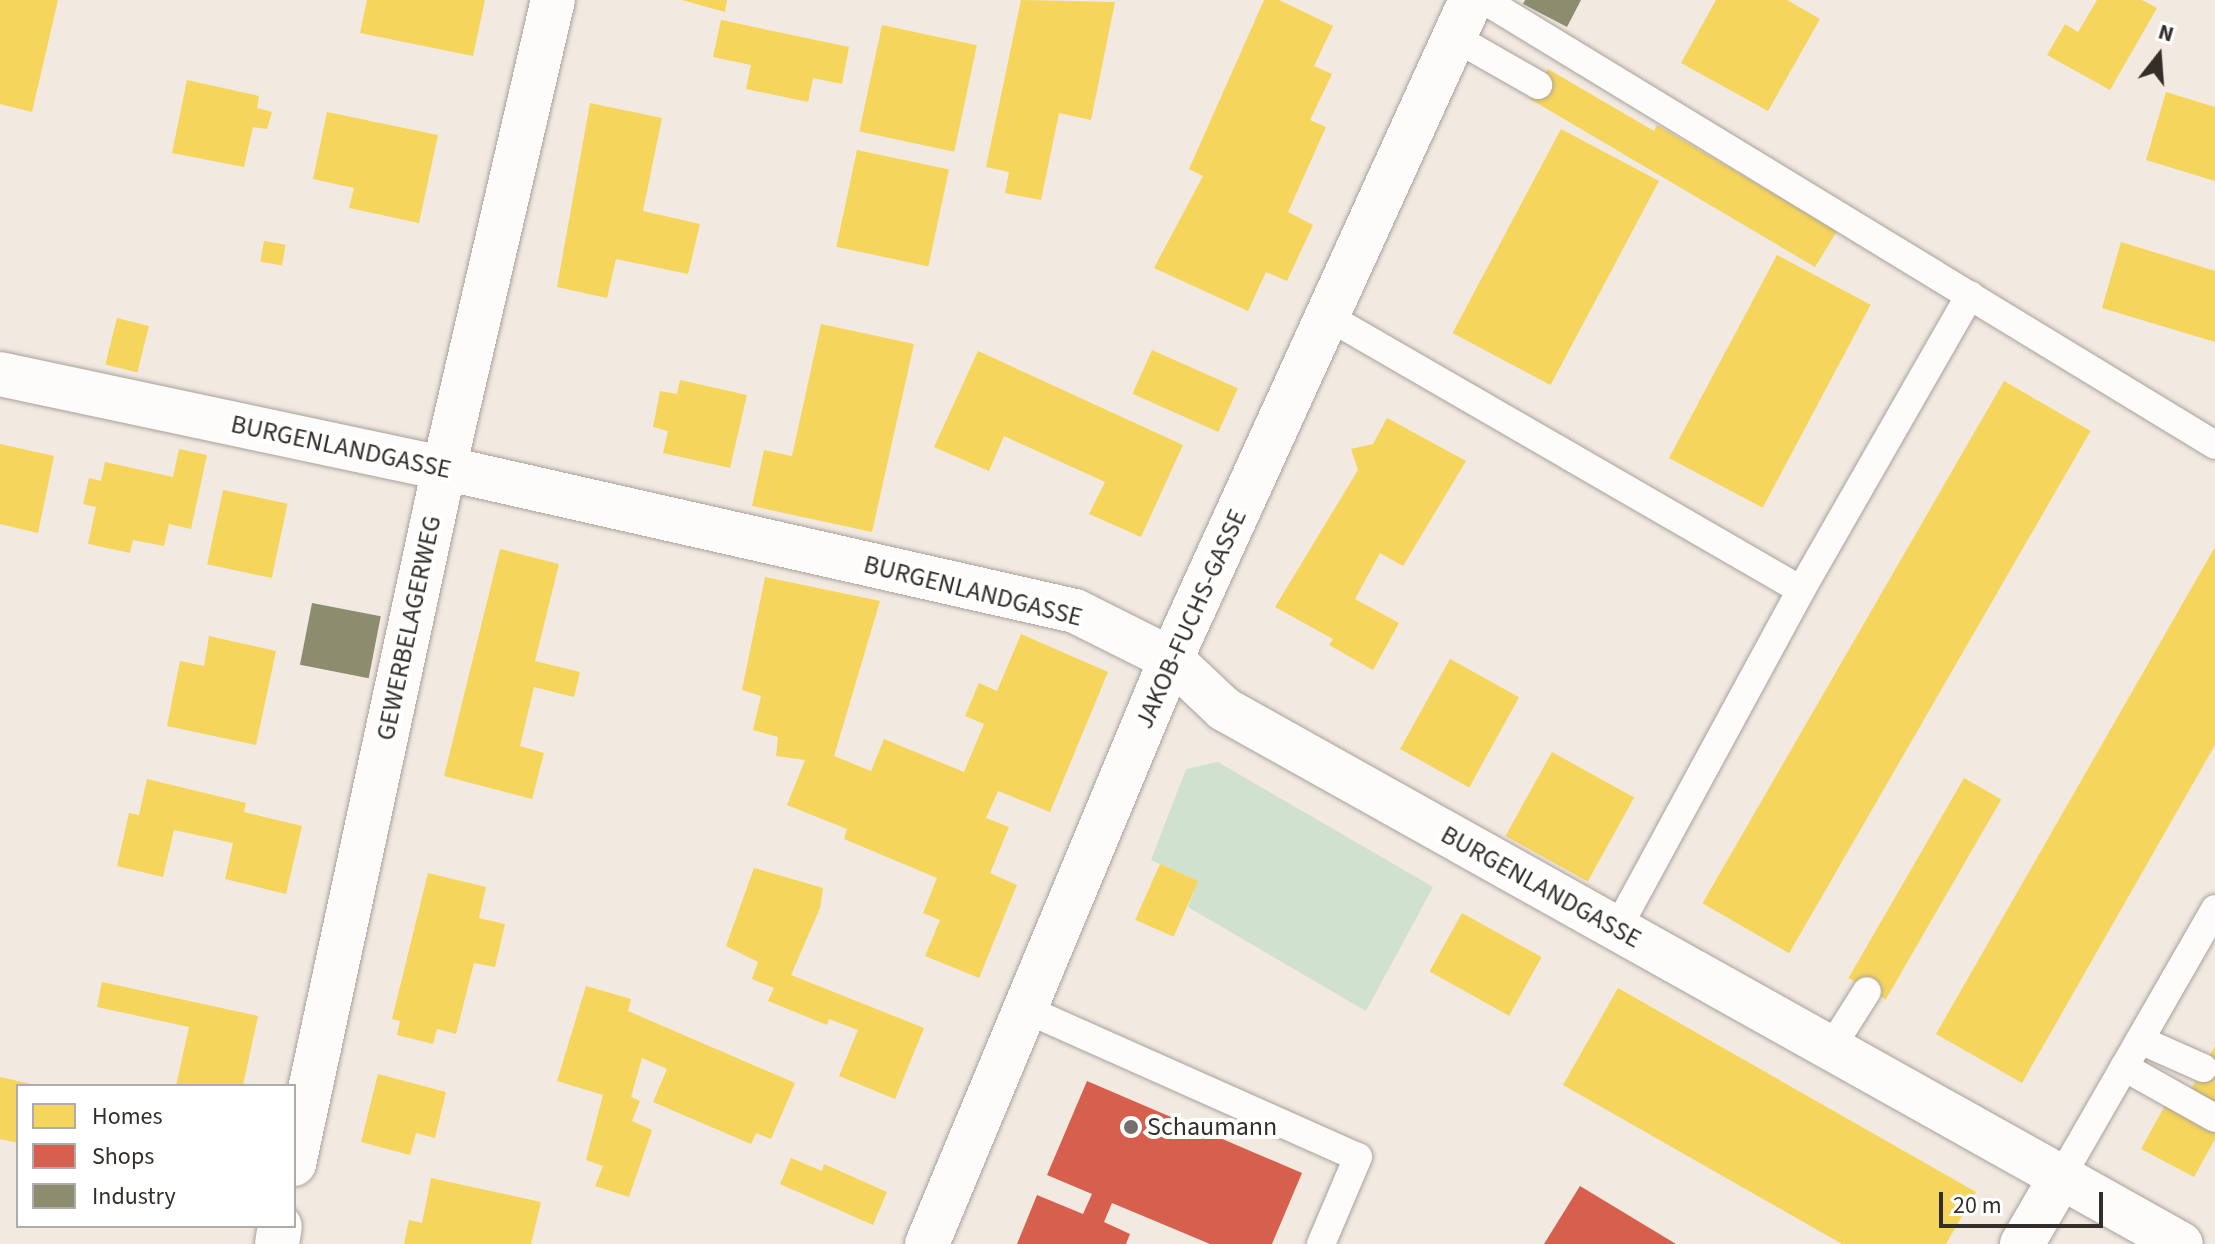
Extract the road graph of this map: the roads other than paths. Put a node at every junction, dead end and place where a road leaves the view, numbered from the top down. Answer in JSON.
{"nodes":[{"id":1,"x":553,"y":0,"type":"edge"},
{"id":2,"x":1484,"y":0,"type":"edge"},
{"id":3,"x":1462,"y":19,"type":"edge"},
{"id":4,"x":1538,"y":85,"type":"dead end"},
{"id":5,"x":1970,"y":295,"type":"junction"},
{"id":6,"x":1327,"y":316,"type":"junction"},
{"id":7,"x":0,"y":374,"type":"edge"},
{"id":8,"x":2215,"y":445,"type":"edge"},
{"id":9,"x":444,"y":468,"type":"junction"},
{"id":10,"x":1801,"y":590,"type":"junction"},
{"id":11,"x":1171,"y":659,"type":"junction"},
{"id":12,"x":2215,"y":909,"type":"edge"},
{"id":13,"x":1617,"y":929,"type":"junction"},
{"id":14,"x":1867,"y":991,"type":"dead end"},
{"id":15,"x":1025,"y":1009,"type":"junction"},
{"id":16,"x":2140,"y":1040,"type":"junction"},
{"id":17,"x":1831,"y":1048,"type":"junction"},
{"id":18,"x":2124,"y":1067,"type":"junction"},
{"id":19,"x":2203,"y":1068,"type":"dead end"},
{"id":20,"x":2215,"y":1118,"type":"edge"},
{"id":21,"x":296,"y":1155,"type":"edge"},
{"id":22,"x":2061,"y":1177,"type":"junction"},
{"id":23,"x":927,"y":1244,"type":"edge"},
{"id":24,"x":1321,"y":1244,"type":"edge"},
{"id":25,"x":2022,"y":1244,"type":"edge"},
{"id":26,"x":2181,"y":1244,"type":"edge"}],
"edges":[{"from":1,"to":9,"type":"street","name":"GEWERBELAGERWEG"},
{"from":2,"to":5,"type":"lane"},
{"from":3,"to":4,"type":"lane"},
{"from":3,"to":6,"type":"street","name":"JAKOB-FUCHS-GASSE"},
{"from":5,"to":8,"type":"lane"},
{"from":5,"to":10,"type":"lane"},
{"from":6,"to":10,"type":"lane"},
{"from":6,"to":11,"type":"street","name":"JAKOB-FUCHS-GASSE"},
{"from":7,"to":9,"type":"street","name":"BURGENLANDGASSE"},
{"from":9,"to":11,"type":"street","name":"BURGENLANDGASSE"},
{"from":9,"to":21,"type":"street","name":"GEWERBELAGERWEG"},
{"from":10,"to":13,"type":"lane"},
{"from":11,"to":13,"type":"street","name":"BURGENLANDGASSE"},
{"from":11,"to":15,"type":"street","name":"JAKOB-FUCHS-GASSE"},
{"from":12,"to":16,"type":"lane"},
{"from":13,"to":17,"type":"street","name":"BURGENLANDGASSE"},
{"from":14,"to":17,"type":"lane"},
{"from":15,"to":23,"type":"street","name":"JAKOB-FUCHS-GASSE"},
{"from":15,"to":24,"type":"lane"},
{"from":16,"to":18,"type":"lane"},
{"from":16,"to":19,"type":"lane"},
{"from":17,"to":22,"type":"street","name":"BURGENLANDGASSE"},
{"from":18,"to":20,"type":"lane"},
{"from":18,"to":22,"type":"lane"},
{"from":22,"to":25,"type":"street"},
{"from":22,"to":26,"type":"street","name":"BURGENLANDGASSE"}]}
